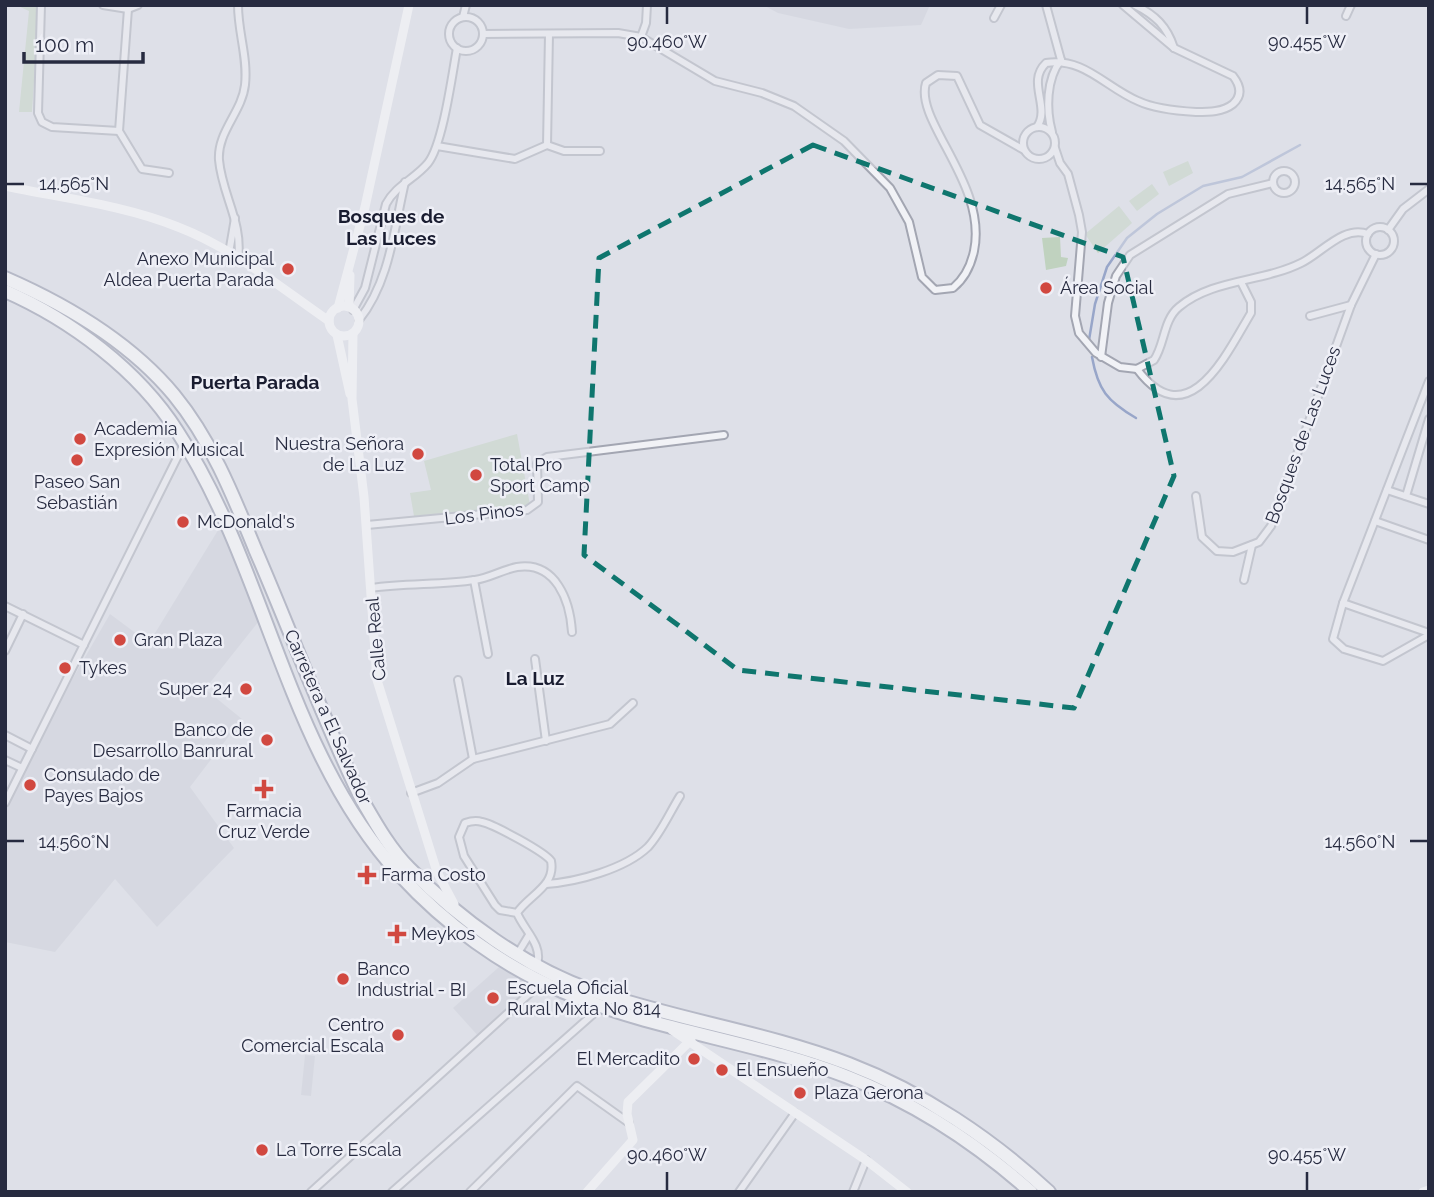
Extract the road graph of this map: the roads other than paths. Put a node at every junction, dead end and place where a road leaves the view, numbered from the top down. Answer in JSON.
{"nodes":[{"id":1,"x":41,"y":5,"type":"edge"},
{"id":2,"x":103,"y":5,"type":"edge"},
{"id":3,"x":138,"y":5,"type":"edge"},
{"id":4,"x":238,"y":5,"type":"edge"},
{"id":5,"x":409,"y":5,"type":"edge"},
{"id":6,"x":466,"y":5,"type":"edge"},
{"id":7,"x":647,"y":5,"type":"edge"},
{"id":8,"x":1001,"y":5,"type":"edge"},
{"id":9,"x":1046,"y":5,"type":"edge"},
{"id":10,"x":1123,"y":5,"type":"edge"},
{"id":11,"x":1135,"y":5,"type":"edge"},
{"id":12,"x":1351,"y":5,"type":"edge"},
{"id":13,"x":128,"y":9,"type":"junction"},
{"id":14,"x":1346,"y":16,"type":"dead end"},
{"id":15,"x":463,"y":17,"type":"junction"},
{"id":16,"x":994,"y":18,"type":"dead end"},
{"id":17,"x":483,"y":34,"type":"junction"},
{"id":18,"x":549,"y":34,"type":"junction"},
{"id":19,"x":640,"y":37,"type":"junction"},
{"id":20,"x":457,"y":48,"type":"junction"},
{"id":21,"x":1174,"y":48,"type":"junction"},
{"id":22,"x":1061,"y":60,"type":"junction"},
{"id":23,"x":1037,"y":127,"type":"junction"},
{"id":24,"x":119,"y":131,"type":"junction"},
{"id":25,"x":1052,"y":133,"type":"junction"},
{"id":26,"x":1026,"y":134,"type":"junction"},
{"id":27,"x":1006,"y":139,"type":"junction"},
{"id":28,"x":547,"y":145,"type":"junction"},
{"id":29,"x":436,"y":146,"type":"junction"},
{"id":30,"x":1055,"y":148,"type":"junction"},
{"id":31,"x":1024,"y":150,"type":"junction"},
{"id":32,"x":600,"y":151,"type":"dead end"},
{"id":33,"x":1047,"y":158,"type":"junction"},
{"id":34,"x":1060,"y":163,"type":"junction"},
{"id":35,"x":169,"y":173,"type":"dead end"},
{"id":36,"x":405,"y":182,"type":"junction"},
{"id":37,"x":1273,"y":183,"type":"dead end"},
{"id":38,"x":5,"y":186,"type":"edge"},
{"id":39,"x":1429,"y":189,"type":"edge"},
{"id":40,"x":235,"y":216,"type":"junction"},
{"id":41,"x":1388,"y":230,"type":"junction"},
{"id":42,"x":1368,"y":234,"type":"junction"},
{"id":43,"x":229,"y":253,"type":"junction"},
{"id":44,"x":1376,"y":254,"type":"junction"},
{"id":45,"x":238,"y":259,"type":"junction"},
{"id":46,"x":351,"y":259,"type":"junction"},
{"id":47,"x":5,"y":278,"type":"edge"},
{"id":48,"x":1241,"y":282,"type":"junction"},
{"id":49,"x":5,"y":291,"type":"edge"},
{"id":50,"x":341,"y":295,"type":"junction"},
{"id":51,"x":1351,"y":305,"type":"junction"},
{"id":52,"x":338,"y":308,"type":"junction"},
{"id":53,"x":351,"y":308,"type":"junction"},
{"id":54,"x":312,"y":309,"type":"junction"},
{"id":55,"x":1310,"y":316,"type":"dead end"},
{"id":56,"x":359,"y":320,"type":"junction"},
{"id":57,"x":329,"y":321,"type":"junction"},
{"id":58,"x":353,"y":334,"type":"junction"},
{"id":59,"x":337,"y":335,"type":"junction"},
{"id":60,"x":1101,"y":357,"type":"junction"},
{"id":61,"x":1137,"y":369,"type":"junction"},
{"id":62,"x":1429,"y":382,"type":"edge"},
{"id":63,"x":352,"y":399,"type":"junction"},
{"id":64,"x":1429,"y":419,"type":"edge"},
{"id":65,"x":724,"y":435,"type":"dead end"},
{"id":66,"x":184,"y":444,"type":"junction"},
{"id":67,"x":1387,"y":491,"type":"junction"},
{"id":68,"x":1196,"y":496,"type":"dead end"},
{"id":69,"x":1406,"y":496,"type":"junction"},
{"id":70,"x":1429,"y":504,"type":"edge"},
{"id":71,"x":1375,"y":521,"type":"junction"},
{"id":72,"x":367,"y":525,"type":"junction"},
{"id":73,"x":1429,"y":540,"type":"edge"},
{"id":74,"x":1252,"y":545,"type":"junction"},
{"id":75,"x":474,"y":580,"type":"junction"},
{"id":76,"x":1244,"y":580,"type":"dead end"},
{"id":77,"x":371,"y":588,"type":"junction"},
{"id":78,"x":1343,"y":603,"type":"junction"},
{"id":79,"x":5,"y":606,"type":"edge"},
{"id":80,"x":23,"y":614,"type":"junction"},
{"id":81,"x":572,"y":632,"type":"dead end"},
{"id":82,"x":1429,"y":634,"type":"edge"},
{"id":83,"x":84,"y":645,"type":"junction"},
{"id":84,"x":5,"y":651,"type":"edge"},
{"id":85,"x":488,"y":654,"type":"dead end"},
{"id":86,"x":536,"y":659,"type":"dead end"},
{"id":87,"x":457,"y":680,"type":"dead end"},
{"id":88,"x":633,"y":703,"type":"dead end"},
{"id":89,"x":5,"y":735,"type":"edge"},
{"id":90,"x":546,"y":741,"type":"junction"},
{"id":91,"x":32,"y":748,"type":"junction"},
{"id":92,"x":5,"y":760,"type":"edge"},
{"id":93,"x":473,"y":760,"type":"junction"},
{"id":94,"x":22,"y":768,"type":"junction"},
{"id":95,"x":411,"y":793,"type":"junction"},
{"id":96,"x":680,"y":796,"type":"dead end"},
{"id":97,"x":6,"y":801,"type":"edge"},
{"id":98,"x":437,"y":872,"type":"junction"},
{"id":99,"x":422,"y":879,"type":"junction"},
{"id":100,"x":546,"y":884,"type":"junction"},
{"id":101,"x":517,"y":913,"type":"junction"},
{"id":102,"x":464,"y":916,"type":"junction"},
{"id":103,"x":529,"y":935,"type":"junction"},
{"id":104,"x":518,"y":953,"type":"junction"},
{"id":105,"x":537,"y":964,"type":"junction"},
{"id":106,"x":542,"y":982,"type":"junction"},
{"id":107,"x":602,"y":1006,"type":"junction"},
{"id":108,"x":662,"y":1023,"type":"junction"},
{"id":109,"x":702,"y":1035,"type":"junction"},
{"id":110,"x":688,"y":1041,"type":"junction"},
{"id":111,"x":795,"y":1113,"type":"junction"},
{"id":112,"x":629,"y":1123,"type":"junction"},
{"id":113,"x":866,"y":1160,"type":"junction"},
{"id":114,"x":1007,"y":1171,"type":"junction"},
{"id":115,"x":1429,"y":1189,"type":"edge"},
{"id":116,"x":906,"y":1191,"type":"edge"},
{"id":117,"x":311,"y":1192,"type":"edge"},
{"id":118,"x":392,"y":1192,"type":"edge"},
{"id":119,"x":470,"y":1192,"type":"edge"},
{"id":120,"x":587,"y":1192,"type":"edge"},
{"id":121,"x":739,"y":1192,"type":"edge"},
{"id":122,"x":853,"y":1192,"type":"edge"},
{"id":123,"x":1021,"y":1192,"type":"edge"},
{"id":124,"x":1031,"y":1192,"type":"edge"},
{"id":125,"x":1049,"y":1192,"type":"edge"},
{"id":126,"x":1423,"y":1192,"type":"edge"}],
"edges":[{"from":1,"to":24,"type":"street"},
{"from":2,"to":13,"type":"street"},
{"from":3,"to":13,"type":"street"},
{"from":4,"to":40,"type":"street"},
{"from":5,"to":46,"type":"main road"},
{"from":6,"to":15,"type":"street"},
{"from":7,"to":19,"type":"street"},
{"from":8,"to":16,"type":"street"},
{"from":9,"to":22,"type":"street"},
{"from":10,"to":21,"type":"street"},
{"from":11,"to":21,"type":"street"},
{"from":12,"to":14,"type":"street"},
{"from":13,"to":24,"type":"street"},
{"from":15,"to":17,"type":"street"},
{"from":15,"to":20,"type":"street"},
{"from":17,"to":18,"type":"street"},
{"from":17,"to":20,"type":"street"},
{"from":18,"to":19,"type":"street"},
{"from":18,"to":28,"type":"street"},
{"from":19,"to":27,"type":"street"},
{"from":20,"to":29,"type":"street"},
{"from":21,"to":22,"type":"street"},
{"from":22,"to":23,"type":"street"},
{"from":22,"to":25,"type":"street"},
{"from":23,"to":25,"type":"street"},
{"from":23,"to":26,"type":"street"},
{"from":24,"to":35,"type":"street"},
{"from":25,"to":30,"type":"street"},
{"from":26,"to":27,"type":"street"},
{"from":26,"to":31,"type":"street"},
{"from":27,"to":31,"type":"street"},
{"from":28,"to":29,"type":"street"},
{"from":28,"to":32,"type":"street"},
{"from":29,"to":36,"type":"street"},
{"from":30,"to":33,"type":"street"},
{"from":30,"to":34,"type":"street"},
{"from":31,"to":33,"type":"street"},
{"from":33,"to":34,"type":"street"},
{"from":34,"to":60,"type":"street"},
{"from":36,"to":53,"type":"street"},
{"from":36,"to":56,"type":"street"},
{"from":37,"to":60,"type":"street"},
{"from":38,"to":43,"type":"main road"},
{"from":39,"to":41,"type":"street"},
{"from":40,"to":43,"type":"street"},
{"from":40,"to":45,"type":"street"},
{"from":41,"to":42,"type":"street"},
{"from":41,"to":44,"type":"street"},
{"from":42,"to":44,"type":"street"},
{"from":42,"to":48,"type":"street"},
{"from":43,"to":45,"type":"main road"},
{"from":44,"to":51,"type":"street","name":"Bosques de Las Luces"},
{"from":45,"to":54,"type":"main road"},
{"from":46,"to":50,"type":"main road"},
{"from":46,"to":53,"type":"main road"},
{"from":47,"to":99,"type":"highway","name":"Carretera a El Salvador"},
{"from":48,"to":61,"type":"street"},
{"from":48,"to":61,"type":"street"},
{"from":49,"to":66,"type":"highway","name":"Carretera a El Salvador"},
{"from":50,"to":52,"type":"main road"},
{"from":50,"to":54,"type":"main road"},
{"from":51,"to":55,"type":"street"},
{"from":51,"to":74,"type":"street","name":"Bosques de Las Luces"},
{"from":52,"to":53,"type":"main road"},
{"from":52,"to":57,"type":"main road"},
{"from":53,"to":56,"type":"main road"},
{"from":54,"to":57,"type":"main road"},
{"from":56,"to":58,"type":"main road"},
{"from":57,"to":59,"type":"main road"},
{"from":58,"to":59,"type":"main road"},
{"from":58,"to":63,"type":"main road","name":"Calle Real"},
{"from":59,"to":63,"type":"main road","name":"Calle Real"},
{"from":60,"to":61,"type":"street"},
{"from":62,"to":67,"type":"street"},
{"from":63,"to":72,"type":"main road","name":"Calle Real"},
{"from":64,"to":69,"type":"street"},
{"from":65,"to":72,"type":"street","name":"Los Pinos"},
{"from":66,"to":83,"type":"street"},
{"from":66,"to":106,"type":"highway","name":"Carretera a El Salvador"},
{"from":67,"to":69,"type":"street"},
{"from":67,"to":71,"type":"street"},
{"from":68,"to":74,"type":"street"},
{"from":69,"to":70,"type":"street"},
{"from":71,"to":73,"type":"street"},
{"from":71,"to":78,"type":"street"},
{"from":72,"to":77,"type":"main road","name":"Calle Real"},
{"from":74,"to":76,"type":"street"},
{"from":75,"to":77,"type":"street"},
{"from":75,"to":81,"type":"street"},
{"from":75,"to":85,"type":"street"},
{"from":77,"to":95,"type":"main road","name":"Calle Real"},
{"from":78,"to":82,"type":"street"},
{"from":78,"to":82,"type":"street"},
{"from":79,"to":80,"type":"street"},
{"from":80,"to":83,"type":"street"},
{"from":80,"to":84,"type":"street"},
{"from":83,"to":91,"type":"street"},
{"from":86,"to":90,"type":"street"},
{"from":87,"to":93,"type":"street"},
{"from":88,"to":90,"type":"street"},
{"from":89,"to":91,"type":"street"},
{"from":90,"to":93,"type":"street"},
{"from":91,"to":94,"type":"street"},
{"from":92,"to":94,"type":"street"},
{"from":93,"to":95,"type":"street"},
{"from":94,"to":97,"type":"street"},
{"from":95,"to":98,"type":"main road","name":"Calle Real"},
{"from":96,"to":100,"type":"street"},
{"from":98,"to":99,"type":"main road"},
{"from":98,"to":102,"type":"main road","name":"Calle Real"},
{"from":99,"to":102,"type":"highway","name":"Carretera a El Salvador"},
{"from":100,"to":101,"type":"street"},
{"from":100,"to":101,"type":"street"},
{"from":101,"to":103,"type":"street"},
{"from":102,"to":104,"type":"highway","name":"Carretera a El Salvador"},
{"from":103,"to":104,"type":"street"},
{"from":103,"to":105,"type":"street"},
{"from":104,"to":105,"type":"highway","name":"Carretera a El Salvador"},
{"from":105,"to":125,"type":"highway","name":"Carretera a El Salvador"},
{"from":106,"to":107,"type":"highway","name":"Carretera a El Salvador"},
{"from":106,"to":117,"type":"street"},
{"from":107,"to":108,"type":"highway","name":"Carretera a El Salvador"},
{"from":107,"to":118,"type":"street"},
{"from":108,"to":109,"type":"highway","name":"Carretera a El Salvador"},
{"from":108,"to":110,"type":"main road"},
{"from":109,"to":110,"type":"main road"},
{"from":109,"to":114,"type":"highway","name":"Carretera a El Salvador"},
{"from":110,"to":111,"type":"main road"},
{"from":110,"to":112,"type":"main road"},
{"from":111,"to":113,"type":"main road"},
{"from":111,"to":121,"type":"street"},
{"from":112,"to":119,"type":"street"},
{"from":112,"to":120,"type":"main road"},
{"from":113,"to":116,"type":"main road"},
{"from":113,"to":122,"type":"street"},
{"from":114,"to":123,"type":"highway"},
{"from":114,"to":124,"type":"highway","name":"Carretera a El Salvador"},
{"from":115,"to":126,"type":"main road"}]}
